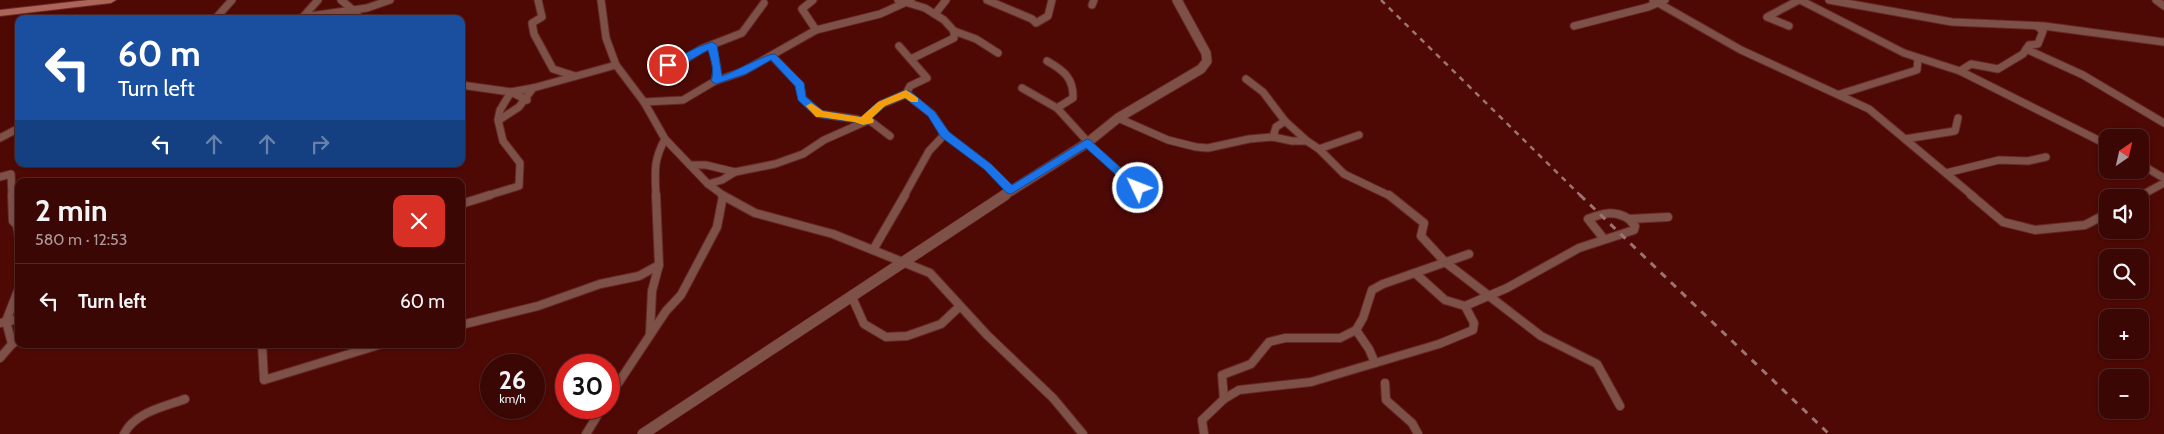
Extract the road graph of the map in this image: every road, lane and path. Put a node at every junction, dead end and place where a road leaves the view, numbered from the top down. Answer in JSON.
{"nodes":[{"id":1,"x":111,"y":0,"type":"edge"},
{"id":2,"x":232,"y":0,"type":"edge"},
{"id":3,"x":318,"y":0,"type":"edge"},
{"id":4,"x":340,"y":0,"type":"edge"},
{"id":5,"x":390,"y":0,"type":"edge"},
{"id":6,"x":538,"y":0,"type":"edge"},
{"id":7,"x":601,"y":0,"type":"edge"},
{"id":8,"x":813,"y":0,"type":"edge"},
{"id":9,"x":898,"y":0,"type":"edge"},
{"id":10,"x":946,"y":0,"type":"edge"},
{"id":11,"x":987,"y":0,"type":"edge"},
{"id":12,"x":1052,"y":0,"type":"edge"},
{"id":13,"x":1177,"y":0,"type":"edge"},
{"id":14,"x":1665,"y":0,"type":"edge"},
{"id":15,"x":1799,"y":0,"type":"edge"},
{"id":16,"x":1829,"y":0,"type":"edge"},
{"id":17,"x":2156,"y":0,"type":"edge"},
{"id":18,"x":909,"y":1,"type":"edge"},
{"id":19,"x":1655,"y":2,"type":"edge"},
{"id":20,"x":764,"y":3,"type":"dead end"},
{"id":21,"x":2164,"y":6,"type":"edge"},
{"id":22,"x":353,"y":10,"type":"junction"},
{"id":23,"x":0,"y":13,"type":"edge"},
{"id":24,"x":935,"y":14,"type":"junction"},
{"id":25,"x":219,"y":15,"type":"edge"},
{"id":26,"x":305,"y":15,"type":"edge"},
{"id":27,"x":317,"y":15,"type":"edge"},
{"id":28,"x":357,"y":15,"type":"edge"},
{"id":29,"x":1574,"y":26,"type":"dead end"},
{"id":30,"x":1789,"y":26,"type":"dead end"},
{"id":31,"x":2037,"y":26,"type":"junction"},
{"id":32,"x":816,"y":30,"type":"junction"},
{"id":33,"x":954,"y":31,"type":"junction"},
{"id":34,"x":2151,"y":40,"type":"junction"},
{"id":35,"x":2164,"y":42,"type":"edge"},
{"id":36,"x":712,"y":45,"type":"junction"},
{"id":37,"x":899,"y":46,"type":"dead end"},
{"id":38,"x":2026,"y":48,"type":"junction"},
{"id":39,"x":2164,"y":48,"type":"edge"},
{"id":40,"x":998,"y":53,"type":"dead end"},
{"id":41,"x":772,"y":56,"type":"junction"},
{"id":42,"x":1918,"y":58,"type":"junction"},
{"id":43,"x":910,"y":59,"type":"junction"},
{"id":44,"x":1047,"y":61,"type":"dead end"},
{"id":45,"x":616,"y":65,"type":"junction"},
{"id":46,"x":668,"y":65,"type":"dead end"},
{"id":47,"x":1960,"y":71,"type":"junction"},
{"id":48,"x":577,"y":76,"type":"junction"},
{"id":49,"x":1246,"y":78,"type":"dead end"},
{"id":50,"x":716,"y":81,"type":"junction"},
{"id":51,"x":465,"y":86,"type":"edge"},
{"id":52,"x":533,"y":88,"type":"junction"},
{"id":53,"x":1022,"y":88,"type":"dead end"},
{"id":54,"x":511,"y":92,"type":"junction"},
{"id":55,"x":906,"y":94,"type":"junction"},
{"id":56,"x":1840,"y":94,"type":"junction"},
{"id":57,"x":527,"y":100,"type":"junction"},
{"id":58,"x":644,"y":102,"type":"junction"},
{"id":59,"x":1057,"y":108,"type":"junction"},
{"id":60,"x":1118,"y":118,"type":"junction"},
{"id":61,"x":1958,"y":118,"type":"dead end"},
{"id":62,"x":499,"y":120,"type":"junction"},
{"id":63,"x":866,"y":121,"type":"junction"},
{"id":64,"x":1285,"y":121,"type":"junction"},
{"id":65,"x":2164,"y":123,"type":"edge"},
{"id":66,"x":15,"y":130,"type":"edge"},
{"id":67,"x":945,"y":134,"type":"junction"},
{"id":68,"x":890,"y":136,"type":"dead end"},
{"id":69,"x":1359,"y":136,"type":"dead end"},
{"id":70,"x":1273,"y":137,"type":"junction"},
{"id":71,"x":0,"y":138,"type":"edge"},
{"id":72,"x":665,"y":139,"type":"junction"},
{"id":73,"x":1905,"y":139,"type":"junction"},
{"id":74,"x":2099,"y":140,"type":"edge"},
{"id":75,"x":1307,"y":141,"type":"junction"},
{"id":76,"x":1087,"y":142,"type":"junction"},
{"id":77,"x":1319,"y":149,"type":"junction"},
{"id":78,"x":2046,"y":157,"type":"dead end"},
{"id":79,"x":690,"y":165,"type":"junction"},
{"id":80,"x":2149,"y":169,"type":"edge"},
{"id":81,"x":735,"y":172,"type":"junction"},
{"id":82,"x":1946,"y":173,"type":"junction"},
{"id":83,"x":0,"y":176,"type":"edge"},
{"id":84,"x":2164,"y":178,"type":"edge"},
{"id":85,"x":2164,"y":183,"type":"edge"},
{"id":86,"x":708,"y":184,"type":"junction"},
{"id":87,"x":1138,"y":188,"type":"dead end"},
{"id":88,"x":1011,"y":190,"type":"junction"},
{"id":89,"x":2149,"y":191,"type":"edge"},
{"id":90,"x":723,"y":196,"type":"junction"},
{"id":91,"x":465,"y":203,"type":"edge"},
{"id":92,"x":1668,"y":217,"type":"dead end"},
{"id":93,"x":2099,"y":218,"type":"edge"},
{"id":94,"x":1629,"y":219,"type":"junction"},
{"id":95,"x":15,"y":223,"type":"edge"},
{"id":96,"x":1604,"y":239,"type":"junction"},
{"id":97,"x":873,"y":250,"type":"junction"},
{"id":98,"x":1468,"y":254,"type":"dead end"},
{"id":99,"x":905,"y":262,"type":"junction"},
{"id":100,"x":1445,"y":262,"type":"junction"},
{"id":101,"x":659,"y":265,"type":"junction"},
{"id":102,"x":1415,"y":273,"type":"junction"},
{"id":103,"x":15,"y":296,"type":"edge"},
{"id":104,"x":852,"y":297,"type":"junction"},
{"id":105,"x":1491,"y":298,"type":"junction"},
{"id":106,"x":960,"y":306,"type":"junction"},
{"id":107,"x":1465,"y":306,"type":"junction"},
{"id":108,"x":3,"y":322,"type":"edge"},
{"id":109,"x":465,"y":324,"type":"edge"},
{"id":110,"x":1356,"y":330,"type":"junction"},
{"id":111,"x":650,"y":334,"type":"junction"},
{"id":112,"x":15,"y":340,"type":"edge"},
{"id":113,"x":15,"y":343,"type":"edge"},
{"id":114,"x":262,"y":348,"type":"edge"},
{"id":115,"x":369,"y":348,"type":"edge"},
{"id":116,"x":0,"y":358,"type":"edge"},
{"id":117,"x":1375,"y":363,"type":"junction"},
{"id":118,"x":620,"y":380,"type":"edge"},
{"id":119,"x":1385,"y":383,"type":"dead end"},
{"id":120,"x":185,"y":399,"type":"dead end"},
{"id":121,"x":1224,"y":399,"type":"junction"},
{"id":122,"x":1620,"y":406,"type":"dead end"},
{"id":123,"x":595,"y":419,"type":"edge"},
{"id":124,"x":124,"y":434,"type":"edge"},
{"id":125,"x":586,"y":434,"type":"edge"},
{"id":126,"x":644,"y":434,"type":"edge"},
{"id":127,"x":1083,"y":434,"type":"edge"},
{"id":128,"x":1204,"y":434,"type":"edge"},
{"id":129,"x":1418,"y":434,"type":"edge"}],
"edges":[{"from":1,"to":23,"type":"main road"},
{"from":2,"to":25,"type":"street"},
{"from":3,"to":26,"type":"street"},
{"from":4,"to":22,"type":"street"},
{"from":5,"to":22,"type":"street"},
{"from":6,"to":48,"type":"street"},
{"from":7,"to":45,"type":"street"},
{"from":8,"to":32,"type":"street"},
{"from":9,"to":18,"type":"street"},
{"from":10,"to":24,"type":"street"},
{"from":11,"to":12,"type":"street"},
{"from":13,"to":60,"type":"street"},
{"from":14,"to":19,"type":"street"},
{"from":15,"to":30,"type":"street"},
{"from":15,"to":42,"type":"street"},
{"from":16,"to":31,"type":"street"},
{"from":17,"to":21,"type":"street"},
{"from":18,"to":24,"type":"street"},
{"from":18,"to":32,"type":"street"},
{"from":19,"to":29,"type":"street"},
{"from":19,"to":56,"type":"street"},
{"from":20,"to":36,"type":"street"},
{"from":22,"to":27,"type":"street"},
{"from":22,"to":28,"type":"street"},
{"from":24,"to":33,"type":"street"},
{"from":31,"to":34,"type":"street"},
{"from":31,"to":38,"type":"street"},
{"from":32,"to":41,"type":"street"},
{"from":33,"to":40,"type":"street"},
{"from":33,"to":43,"type":"street"},
{"from":34,"to":35,"type":"street"},
{"from":34,"to":39,"type":"street"},
{"from":36,"to":46,"type":"street"},
{"from":36,"to":50,"type":"street"},
{"from":37,"to":43,"type":"street"},
{"from":38,"to":47,"type":"street"},
{"from":38,"to":65,"type":"street"},
{"from":41,"to":50,"type":"street"},
{"from":41,"to":63,"type":"street"},
{"from":42,"to":47,"type":"street"},
{"from":42,"to":56,"type":"street"},
{"from":43,"to":55,"type":"street"},
{"from":44,"to":59,"type":"street"},
{"from":45,"to":48,"type":"street"},
{"from":45,"to":58,"type":"street"},
{"from":47,"to":74,"type":"street"},
{"from":48,"to":52,"type":"street"},
{"from":49,"to":64,"type":"street"},
{"from":50,"to":58,"type":"street"},
{"from":51,"to":54,"type":"street"},
{"from":52,"to":54,"type":"street"},
{"from":52,"to":57,"type":"street"},
{"from":53,"to":59,"type":"street"},
{"from":54,"to":57,"type":"street"},
{"from":54,"to":62,"type":"street"},
{"from":55,"to":63,"type":"street"},
{"from":55,"to":67,"type":"street"},
{"from":56,"to":73,"type":"street"},
{"from":57,"to":62,"type":"street"},
{"from":58,"to":72,"type":"street"},
{"from":59,"to":76,"type":"street"},
{"from":60,"to":70,"type":"street"},
{"from":60,"to":76,"type":"street"},
{"from":61,"to":73,"type":"street"},
{"from":62,"to":91,"type":"street"},
{"from":63,"to":68,"type":"street"},
{"from":63,"to":81,"type":"street"},
{"from":64,"to":70,"type":"street"},
{"from":64,"to":75,"type":"street"},
{"from":66,"to":71,"type":"street"},
{"from":67,"to":88,"type":"street"},
{"from":67,"to":97,"type":"street"},
{"from":69,"to":77,"type":"street"},
{"from":70,"to":75,"type":"street"},
{"from":72,"to":79,"type":"street"},
{"from":72,"to":101,"type":"street"},
{"from":73,"to":82,"type":"street"},
{"from":75,"to":77,"type":"street"},
{"from":76,"to":87,"type":"street"},
{"from":76,"to":88,"type":"street"},
{"from":77,"to":100,"type":"street"},
{"from":78,"to":82,"type":"street"},
{"from":79,"to":81,"type":"street"},
{"from":79,"to":86,"type":"street"},
{"from":80,"to":84,"type":"street"},
{"from":81,"to":86,"type":"street"},
{"from":82,"to":93,"type":"street"},
{"from":83,"to":95,"type":"street"},
{"from":85,"to":89,"type":"street"},
{"from":86,"to":90,"type":"street"},
{"from":88,"to":99,"type":"street"},
{"from":90,"to":97,"type":"street"},
{"from":90,"to":111,"type":"street"},
{"from":92,"to":94,"type":"street"},
{"from":94,"to":96,"type":"street"},
{"from":94,"to":96,"type":"street"},
{"from":96,"to":105,"type":"street"},
{"from":97,"to":99,"type":"street"},
{"from":98,"to":100,"type":"street"},
{"from":99,"to":104,"type":"street"},
{"from":99,"to":106,"type":"street"},
{"from":100,"to":102,"type":"street"},
{"from":100,"to":105,"type":"street"},
{"from":101,"to":109,"type":"street"},
{"from":101,"to":111,"type":"street"},
{"from":102,"to":107,"type":"street"},
{"from":102,"to":110,"type":"street"},
{"from":103,"to":108,"type":"street"},
{"from":104,"to":106,"type":"street"},
{"from":104,"to":126,"type":"street"},
{"from":105,"to":107,"type":"street"},
{"from":105,"to":122,"type":"street"},
{"from":106,"to":127,"type":"street"},
{"from":107,"to":117,"type":"street"},
{"from":108,"to":112,"type":"street"},
{"from":110,"to":117,"type":"street"},
{"from":110,"to":121,"type":"street"},
{"from":111,"to":118,"type":"street"},
{"from":113,"to":116,"type":"street"},
{"from":114,"to":115,"type":"street"},
{"from":117,"to":121,"type":"street"},
{"from":119,"to":129,"type":"street"},
{"from":120,"to":124,"type":"street"},
{"from":121,"to":128,"type":"street"},
{"from":123,"to":125,"type":"street"}]}
